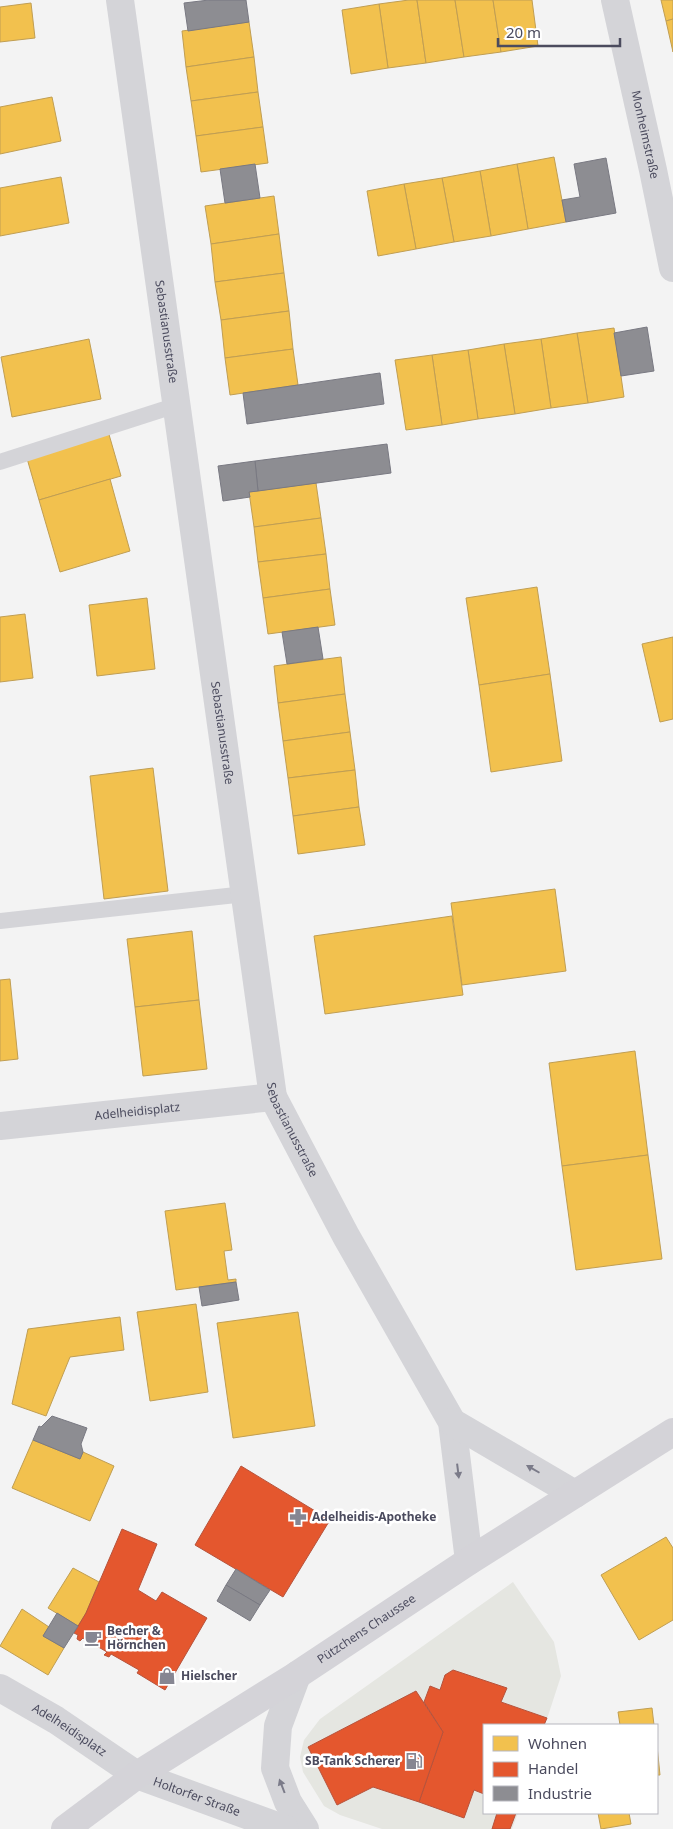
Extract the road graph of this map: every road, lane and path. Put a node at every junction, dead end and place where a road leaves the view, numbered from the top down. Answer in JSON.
{"nodes":[{"id":1,"x":120,"y":0,"type":"edge"},
{"id":2,"x":616,"y":0,"type":"edge"},
{"id":3,"x":673,"y":268,"type":"edge"},
{"id":4,"x":177,"y":405,"type":"junction"},
{"id":5,"x":0,"y":462,"type":"edge"},
{"id":6,"x":245,"y":894,"type":"junction"},
{"id":7,"x":0,"y":921,"type":"edge"},
{"id":8,"x":273,"y":1097,"type":"junction"},
{"id":9,"x":0,"y":1126,"type":"edge"},
{"id":10,"x":452,"y":1422,"type":"junction"},
{"id":11,"x":673,"y":1432,"type":"edge"},
{"id":12,"x":575,"y":1494,"type":"junction"},
{"id":13,"x":469,"y":1560,"type":"junction"},
{"id":14,"x":297,"y":1675,"type":"junction"},
{"id":15,"x":0,"y":1688,"type":"edge"},
{"id":16,"x":137,"y":1775,"type":"junction"},
{"id":17,"x":276,"y":1827,"type":"edge"},
{"id":18,"x":65,"y":1829,"type":"edge"},
{"id":19,"x":305,"y":1829,"type":"edge"}],
"edges":[{"from":1,"to":4,"type":"street","name":"Sebastianusstraße"},
{"from":2,"to":3,"type":"street","name":"Monheimstraße"},
{"from":4,"to":5,"type":"lane"},
{"from":4,"to":6,"type":"street","name":"Sebastianusstraße"},
{"from":6,"to":7,"type":"lane"},
{"from":6,"to":8,"type":"street","name":"Sebastianusstraße"},
{"from":8,"to":9,"type":"street","name":"Adelheidisplatz"},
{"from":8,"to":10,"type":"street","name":"Sebastianusstraße"},
{"from":12,"to":10,"type":"street","name":"Sebastianusstraße","one_way":true},
{"from":10,"to":13,"type":"street","name":"Sebastianusstraße","one_way":true},
{"from":11,"to":12,"type":"street","name":"Pützchens Chaussee"},
{"from":12,"to":13,"type":"street","name":"Pützchens Chaussee"},
{"from":13,"to":14,"type":"street","name":"Pützchens Chaussee"},
{"from":14,"to":16,"type":"street","name":"Pützchens Chaussee"},
{"from":19,"to":14,"type":"street","one_way":true},
{"from":15,"to":16,"type":"street","name":"Adelheidisplatz"},
{"from":16,"to":17,"type":"street","name":"Holtorfer Straße"},
{"from":16,"to":18,"type":"street","name":"Pützchens Chaussee"}]}
